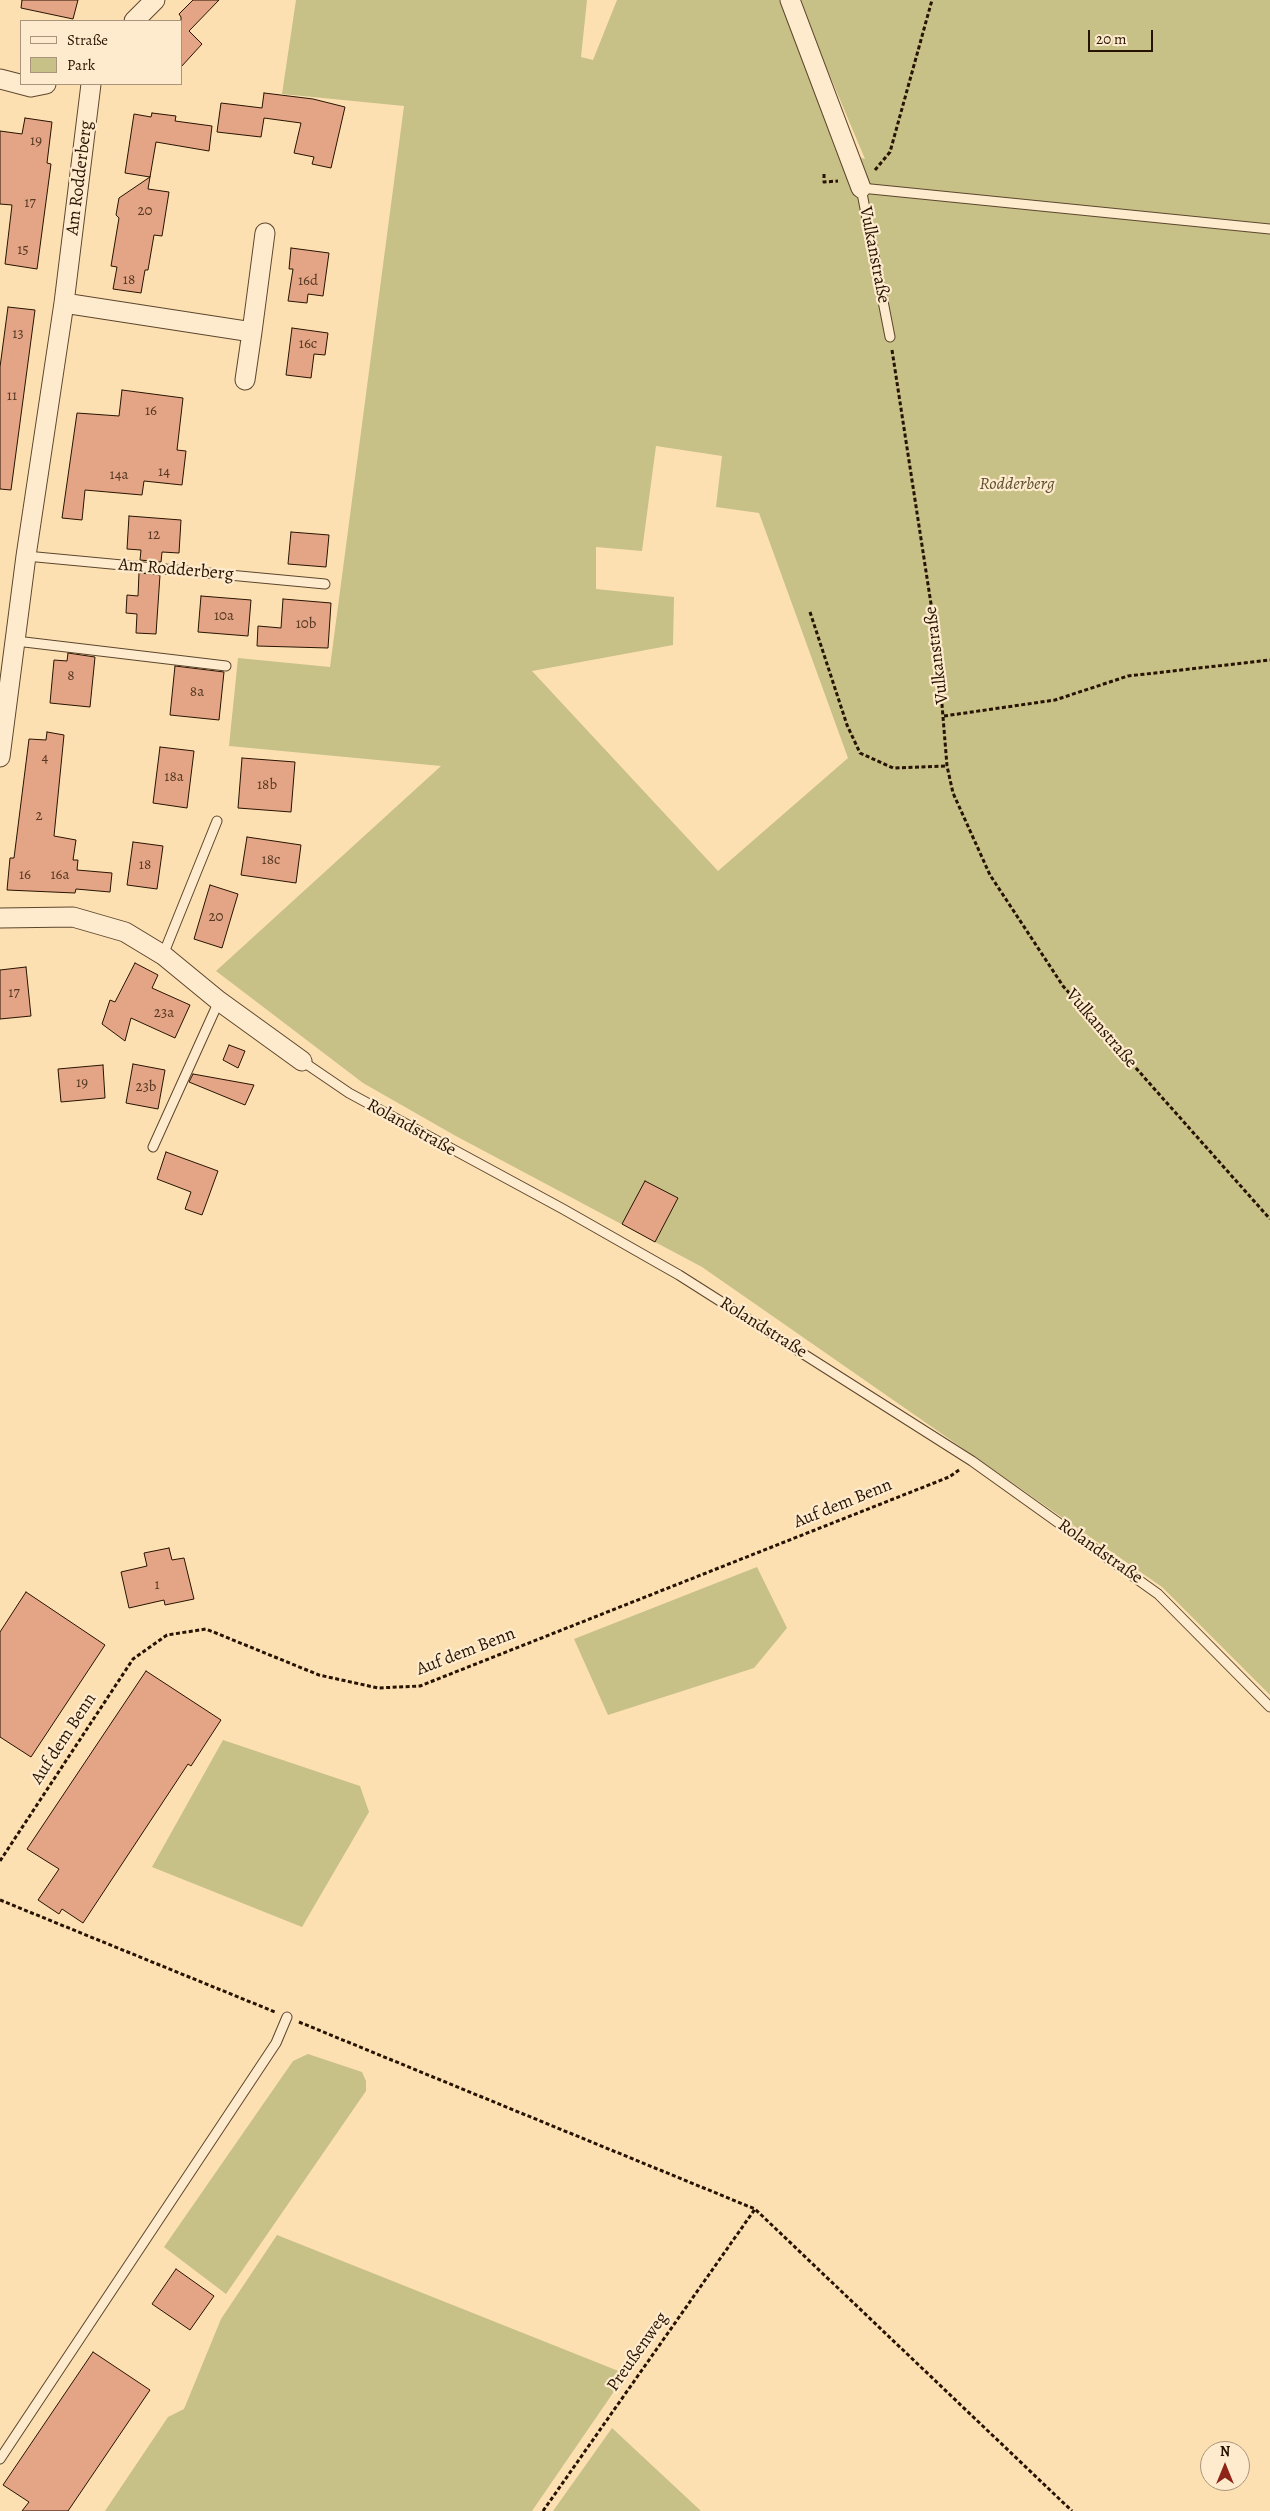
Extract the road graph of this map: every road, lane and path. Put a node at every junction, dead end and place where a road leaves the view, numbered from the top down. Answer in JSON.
{"nodes":[{"id":1,"x":155,"y":0,"type":"edge"},
{"id":2,"x":790,"y":0,"type":"edge"},
{"id":3,"x":932,"y":0,"type":"edge"},
{"id":4,"x":135,"y":20,"type":"edge"},
{"id":5,"x":0,"y":79,"type":"edge"},
{"id":6,"x":20,"y":84,"type":"edge"},
{"id":7,"x":23,"y":85,"type":"edge"},
{"id":8,"x":41,"y":85,"type":"edge"},
{"id":9,"x":91,"y":85,"type":"edge"},
{"id":10,"x":861,"y":188,"type":"junction"},
{"id":11,"x":1270,"y":229,"type":"edge"},
{"id":12,"x":265,"y":233,"type":"dead end"},
{"id":13,"x":64,"y":302,"type":"junction"},
{"id":14,"x":252,"y":332,"type":"junction"},
{"id":15,"x":890,"y":338,"type":"joint"},
{"id":16,"x":245,"y":380,"type":"dead end"},
{"id":17,"x":26,"y":556,"type":"junction"},
{"id":18,"x":325,"y":584,"type":"dead end"},
{"id":19,"x":810,"y":612,"type":"dead end"},
{"id":20,"x":16,"y":641,"type":"junction"},
{"id":21,"x":1270,"y":660,"type":"edge"},
{"id":22,"x":226,"y":666,"type":"dead end"},
{"id":23,"x":944,"y":716,"type":"junction"},
{"id":24,"x":0,"y":757,"type":"edge"},
{"id":25,"x":947,"y":766,"type":"junction"},
{"id":26,"x":216,"y":821,"type":"dead end"},
{"id":27,"x":0,"y":918,"type":"edge"},
{"id":28,"x":162,"y":955,"type":"junction"},
{"id":29,"x":219,"y":1001,"type":"junction"},
{"id":30,"x":302,"y":1061,"type":"joint"},
{"id":31,"x":153,"y":1147,"type":"dead end"},
{"id":32,"x":1270,"y":1219,"type":"edge"},
{"id":33,"x":972,"y":1461,"type":"junction"},
{"id":34,"x":1270,"y":1707,"type":"edge"},
{"id":35,"x":0,"y":1861,"type":"edge"},
{"id":36,"x":0,"y":1900,"type":"edge"},
{"id":37,"x":287,"y":2017,"type":"junction"},
{"id":38,"x":755,"y":2209,"type":"junction"},
{"id":39,"x":0,"y":2459,"type":"edge"},
{"id":40,"x":543,"y":2511,"type":"edge"},
{"id":41,"x":1072,"y":2511,"type":"edge"}],
"edges":[{"from":1,"to":4,"type":"street"},
{"from":2,"to":10,"type":"street","name":"Vulkanstraße"},
{"from":3,"to":10,"type":"path"},
{"from":5,"to":6,"type":"street"},
{"from":7,"to":8,"type":"street"},
{"from":9,"to":13,"type":"street","name":"Am Rodderberg"},
{"from":10,"to":11,"type":"lane"},
{"from":10,"to":15,"type":"lane","name":"Vulkanstraße"},
{"from":12,"to":14,"type":"street"},
{"from":13,"to":14,"type":"street"},
{"from":13,"to":17,"type":"street","name":"Am Rodderberg"},
{"from":14,"to":16,"type":"street"},
{"from":15,"to":23,"type":"path","name":"Vulkanstraße"},
{"from":17,"to":18,"type":"lane","name":"Am Rodderberg"},
{"from":17,"to":20,"type":"street","name":"Am Rodderberg"},
{"from":19,"to":25,"type":"path"},
{"from":20,"to":22,"type":"lane"},
{"from":20,"to":24,"type":"street","name":"Am Rodderberg"},
{"from":21,"to":23,"type":"path"},
{"from":23,"to":25,"type":"path","name":"Vulkanstraße"},
{"from":25,"to":32,"type":"path","name":"Vulkanstraße"},
{"from":26,"to":28,"type":"lane"},
{"from":27,"to":28,"type":"street","name":"Rolandstraße"},
{"from":28,"to":29,"type":"street","name":"Rolandstraße"},
{"from":29,"to":30,"type":"street","name":"Rolandstraße"},
{"from":29,"to":31,"type":"lane"},
{"from":30,"to":33,"type":"lane","name":"Rolandstraße"},
{"from":33,"to":34,"type":"lane","name":"Rolandstraße"},
{"from":33,"to":35,"type":"path","name":"Auf dem Benn"},
{"from":36,"to":37,"type":"path"},
{"from":37,"to":38,"type":"path"},
{"from":37,"to":39,"type":"lane"},
{"from":38,"to":40,"type":"path","name":"Preußenweg"},
{"from":38,"to":41,"type":"path"}]}
